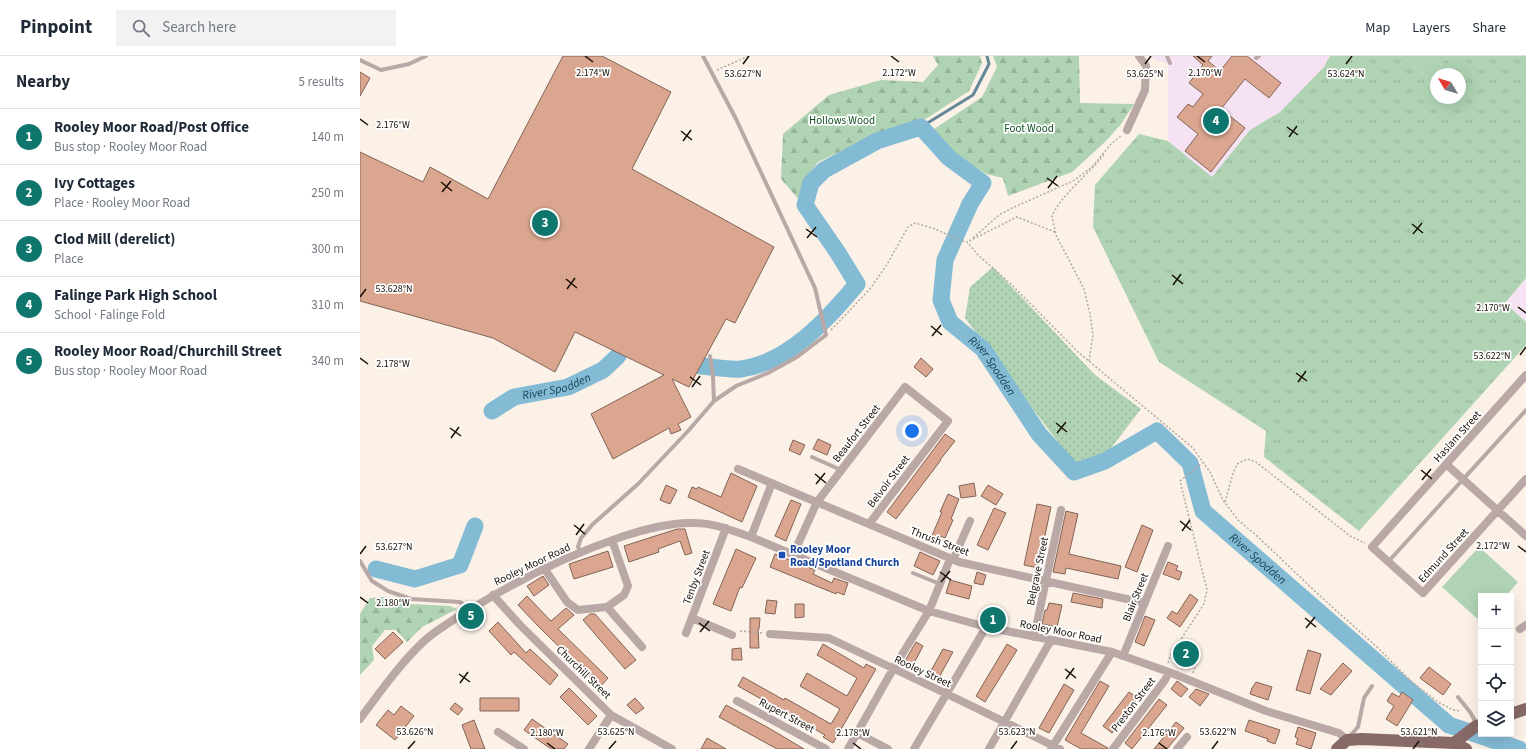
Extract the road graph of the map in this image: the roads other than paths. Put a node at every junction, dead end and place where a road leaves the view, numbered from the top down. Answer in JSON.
{"nodes":[{"id":1,"x":426,"y":56,"type":"edge"},
{"id":2,"x":703,"y":56,"type":"edge"},
{"id":3,"x":1139,"y":56,"type":"edge"},
{"id":4,"x":1167,"y":56,"type":"edge"},
{"id":5,"x":360,"y":60,"type":"edge"},
{"id":6,"x":1170,"y":63,"type":"dead end"},
{"id":7,"x":1128,"y":130,"type":"road end"},
{"id":8,"x":710,"y":356,"type":"dead end"},
{"id":9,"x":1526,"y":375,"type":"edge"},
{"id":10,"x":922,"y":400,"type":"joint"},
{"id":11,"x":714,"y":401,"type":"junction"},
{"id":12,"x":1526,"y":410,"type":"edge"},
{"id":13,"x":812,"y":457,"type":"dead end"},
{"id":14,"x":1446,"y":464,"type":"junction"},
{"id":15,"x":738,"y":469,"type":"dead end"},
{"id":16,"x":841,"y":470,"type":"junction"},
{"id":17,"x":1463,"y":479,"type":"junction"},
{"id":18,"x":1526,"y":479,"type":"edge"},
{"id":19,"x":772,"y":483,"type":"junction"},
{"id":20,"x":817,"y":502,"type":"junction"},
{"id":21,"x":1061,"y":510,"type":"dead end"},
{"id":22,"x":1498,"y":510,"type":"junction"},
{"id":23,"x":970,"y":521,"type":"dead end"},
{"id":24,"x":869,"y":524,"type":"junction"},
{"id":25,"x":726,"y":528,"type":"junction"},
{"id":26,"x":1526,"y":536,"type":"edge"},
{"id":27,"x":751,"y":537,"type":"junction"},
{"id":28,"x":612,"y":540,"type":"junction"},
{"id":29,"x":1168,"y":546,"type":"dead end"},
{"id":30,"x":1372,"y":547,"type":"joint"},
{"id":31,"x":581,"y":552,"type":"junction"},
{"id":32,"x":794,"y":553,"type":"junction"},
{"id":33,"x":952,"y":559,"type":"junction"},
{"id":34,"x":360,"y":561,"type":"edge"},
{"id":35,"x":1388,"y":562,"type":"junction"},
{"id":36,"x":544,"y":568,"type":"junction"},
{"id":37,"x":913,"y":573,"type":"dead end"},
{"id":38,"x":1046,"y":581,"type":"junction"},
{"id":39,"x":940,"y":584,"type":"junction"},
{"id":40,"x":493,"y":595,"type":"junction"},
{"id":41,"x":1144,"y":603,"type":"junction"},
{"id":42,"x":607,"y":607,"type":"junction"},
{"id":43,"x":470,"y":610,"type":"junction"},
{"id":44,"x":929,"y":610,"type":"junction"},
{"id":45,"x":692,"y":618,"type":"junction"},
{"id":46,"x":986,"y":627,"type":"junction"},
{"id":47,"x":686,"y":633,"type":"dead end"},
{"id":48,"x":770,"y":634,"type":"road end"},
{"id":49,"x":732,"y":635,"type":"road end"},
{"id":50,"x":1034,"y":637,"type":"junction"},
{"id":51,"x":1051,"y":640,"type":"junction"},
{"id":52,"x":642,"y":647,"type":"dead end"},
{"id":53,"x":1112,"y":652,"type":"junction"},
{"id":54,"x":1123,"y":656,"type":"junction"},
{"id":55,"x":893,"y":669,"type":"junction"},
{"id":56,"x":1167,"y":671,"type":"junction"},
{"id":57,"x":1372,"y":686,"type":"dead end"},
{"id":58,"x":947,"y":694,"type":"junction"},
{"id":59,"x":1458,"y":697,"type":"dead end"},
{"id":60,"x":737,"y":701,"type":"dead end"},
{"id":61,"x":1526,"y":709,"type":"edge"},
{"id":62,"x":1514,"y":713,"type":"edge"},
{"id":63,"x":612,"y":715,"type":"junction"},
{"id":64,"x":360,"y":719,"type":"edge"},
{"id":65,"x":1004,"y":722,"type":"junction"},
{"id":66,"x":1478,"y":724,"type":"edge"},
{"id":67,"x":1478,"y":727,"type":"edge"},
{"id":68,"x":498,"y":732,"type":"dead end"},
{"id":69,"x":857,"y":733,"type":"junction"},
{"id":70,"x":1187,"y":737,"type":"dead end"},
{"id":71,"x":1347,"y":740,"type":"junction"},
{"id":72,"x":1457,"y":743,"type":"edge"},
{"id":73,"x":1055,"y":748,"type":"edge"},
{"id":74,"x":524,"y":749,"type":"edge"},
{"id":75,"x":589,"y":749,"type":"edge"},
{"id":76,"x":672,"y":749,"type":"edge"},
{"id":77,"x":826,"y":749,"type":"edge"},
{"id":78,"x":848,"y":749,"type":"edge"},
{"id":79,"x":888,"y":749,"type":"edge"},
{"id":80,"x":914,"y":749,"type":"edge"},
{"id":81,"x":988,"y":749,"type":"edge"},
{"id":82,"x":1113,"y":749,"type":"edge"},
{"id":83,"x":1177,"y":749,"type":"edge"},
{"id":84,"x":1337,"y":749,"type":"edge"},
{"id":85,"x":1466,"y":749,"type":"edge"}],
"edges":[{"from":1,"to":5,"type":"lane"},
{"from":2,"to":11,"type":"lane"},
{"from":3,"to":7,"type":"street"},
{"from":4,"to":6,"type":"lane"},
{"from":8,"to":11,"type":"lane"},
{"from":9,"to":14,"type":"street","name":"Haslam Street"},
{"from":10,"to":16,"type":"street","name":"Beaufort Street"},
{"from":10,"to":24,"type":"street","name":"Belvoir Street"},
{"from":11,"to":31,"type":"lane"},
{"from":12,"to":17,"type":"lane"},
{"from":13,"to":16,"type":"lane"},
{"from":14,"to":17,"type":"street"},
{"from":14,"to":30,"type":"street","name":"Haslam Street"},
{"from":15,"to":19,"type":"street","name":"Thrush Street"},
{"from":16,"to":20,"type":"street","name":"Beaufort Street"},
{"from":17,"to":22,"type":"street"},
{"from":17,"to":35,"type":"lane"},
{"from":18,"to":22,"type":"street","name":"Edmund Street"},
{"from":19,"to":20,"type":"street","name":"Thrush Street"},
{"from":19,"to":27,"type":"street"},
{"from":20,"to":24,"type":"street","name":"Thrush Street"},
{"from":20,"to":32,"type":"street","name":"Beaufort Street"},
{"from":21,"to":38,"type":"street","name":"Belgrave Street"},
{"from":22,"to":26,"type":"street"},
{"from":22,"to":35,"type":"street","name":"Edmund Street"},
{"from":23,"to":33,"type":"street"},
{"from":24,"to":33,"type":"street","name":"Thrush Street"},
{"from":25,"to":27,"type":"street","name":"Rooley Moor Road"},
{"from":25,"to":28,"type":"street","name":"Rooley Moor Road"},
{"from":25,"to":45,"type":"street","name":"Tenby Street"},
{"from":27,"to":32,"type":"street","name":"Rooley Moor Road"},
{"from":28,"to":31,"type":"street","name":"Rooley Moor Road"},
{"from":28,"to":42,"type":"street"},
{"from":29,"to":41,"type":"street","name":"Blair Street"},
{"from":30,"to":35,"type":"street","name":"Edmund Street"},
{"from":31,"to":36,"type":"street","name":"Rooley Moor Road"},
{"from":32,"to":44,"type":"street","name":"Rooley Moor Road"},
{"from":33,"to":38,"type":"street","name":"Thrush Street"},
{"from":33,"to":39,"type":"street"},
{"from":34,"to":43,"type":"lane"},
{"from":36,"to":40,"type":"street","name":"Rooley Moor Road"},
{"from":36,"to":42,"type":"street"},
{"from":37,"to":39,"type":"lane"},
{"from":38,"to":41,"type":"street","name":"Thrush Street"},
{"from":38,"to":50,"type":"street","name":"Belgrave Street"},
{"from":39,"to":44,"type":"street"},
{"from":40,"to":43,"type":"street","name":"Rooley Moor Road"},
{"from":40,"to":63,"type":"street","name":"Churchill Street"},
{"from":41,"to":54,"type":"street","name":"Blair Street"},
{"from":42,"to":52,"type":"street"},
{"from":43,"to":64,"type":"street","name":"Rooley Moor Road"},
{"from":44,"to":46,"type":"street","name":"Rooley Moor Road"},
{"from":44,"to":55,"type":"street"},
{"from":45,"to":47,"type":"street","name":"Tenby Street"},
{"from":45,"to":49,"type":"street"},
{"from":46,"to":50,"type":"street","name":"Rooley Moor Road"},
{"from":46,"to":58,"type":"street"},
{"from":48,"to":55,"type":"street","name":"Rooley Street"},
{"from":50,"to":51,"type":"street","name":"Rooley Moor Road"},
{"from":51,"to":53,"type":"street","name":"Rooley Moor Road"},
{"from":51,"to":65,"type":"street"},
{"from":53,"to":54,"type":"street","name":"Rooley Moor Road"},
{"from":53,"to":73,"type":"street"},
{"from":54,"to":56,"type":"street","name":"Rooley Moor Road"},
{"from":55,"to":58,"type":"street","name":"Rooley Street"},
{"from":55,"to":69,"type":"street"},
{"from":56,"to":71,"type":"street","name":"Rooley Moor Road"},
{"from":56,"to":82,"type":"street","name":"Preston Street"},
{"from":57,"to":71,"type":"lane"},
{"from":58,"to":65,"type":"street","name":"Rooley Street"},
{"from":58,"to":80,"type":"street"},
{"from":59,"to":66,"type":"lane"},
{"from":60,"to":77,"type":"street","name":"Rupert Street"},
{"from":61,"to":62,"type":"main road"},
{"from":63,"to":75,"type":"street"},
{"from":63,"to":76,"type":"street","name":"Churchill Street"},
{"from":65,"to":73,"type":"street","name":"Rooley Street"},
{"from":65,"to":81,"type":"street"},
{"from":67,"to":72,"type":"main road"},
{"from":68,"to":74,"type":"street"},
{"from":69,"to":78,"type":"street"},
{"from":69,"to":79,"type":"street"},
{"from":70,"to":83,"type":"street"},
{"from":71,"to":72,"type":"main road"},
{"from":71,"to":84,"type":"main road"},
{"from":72,"to":85,"type":"main road"}]}
